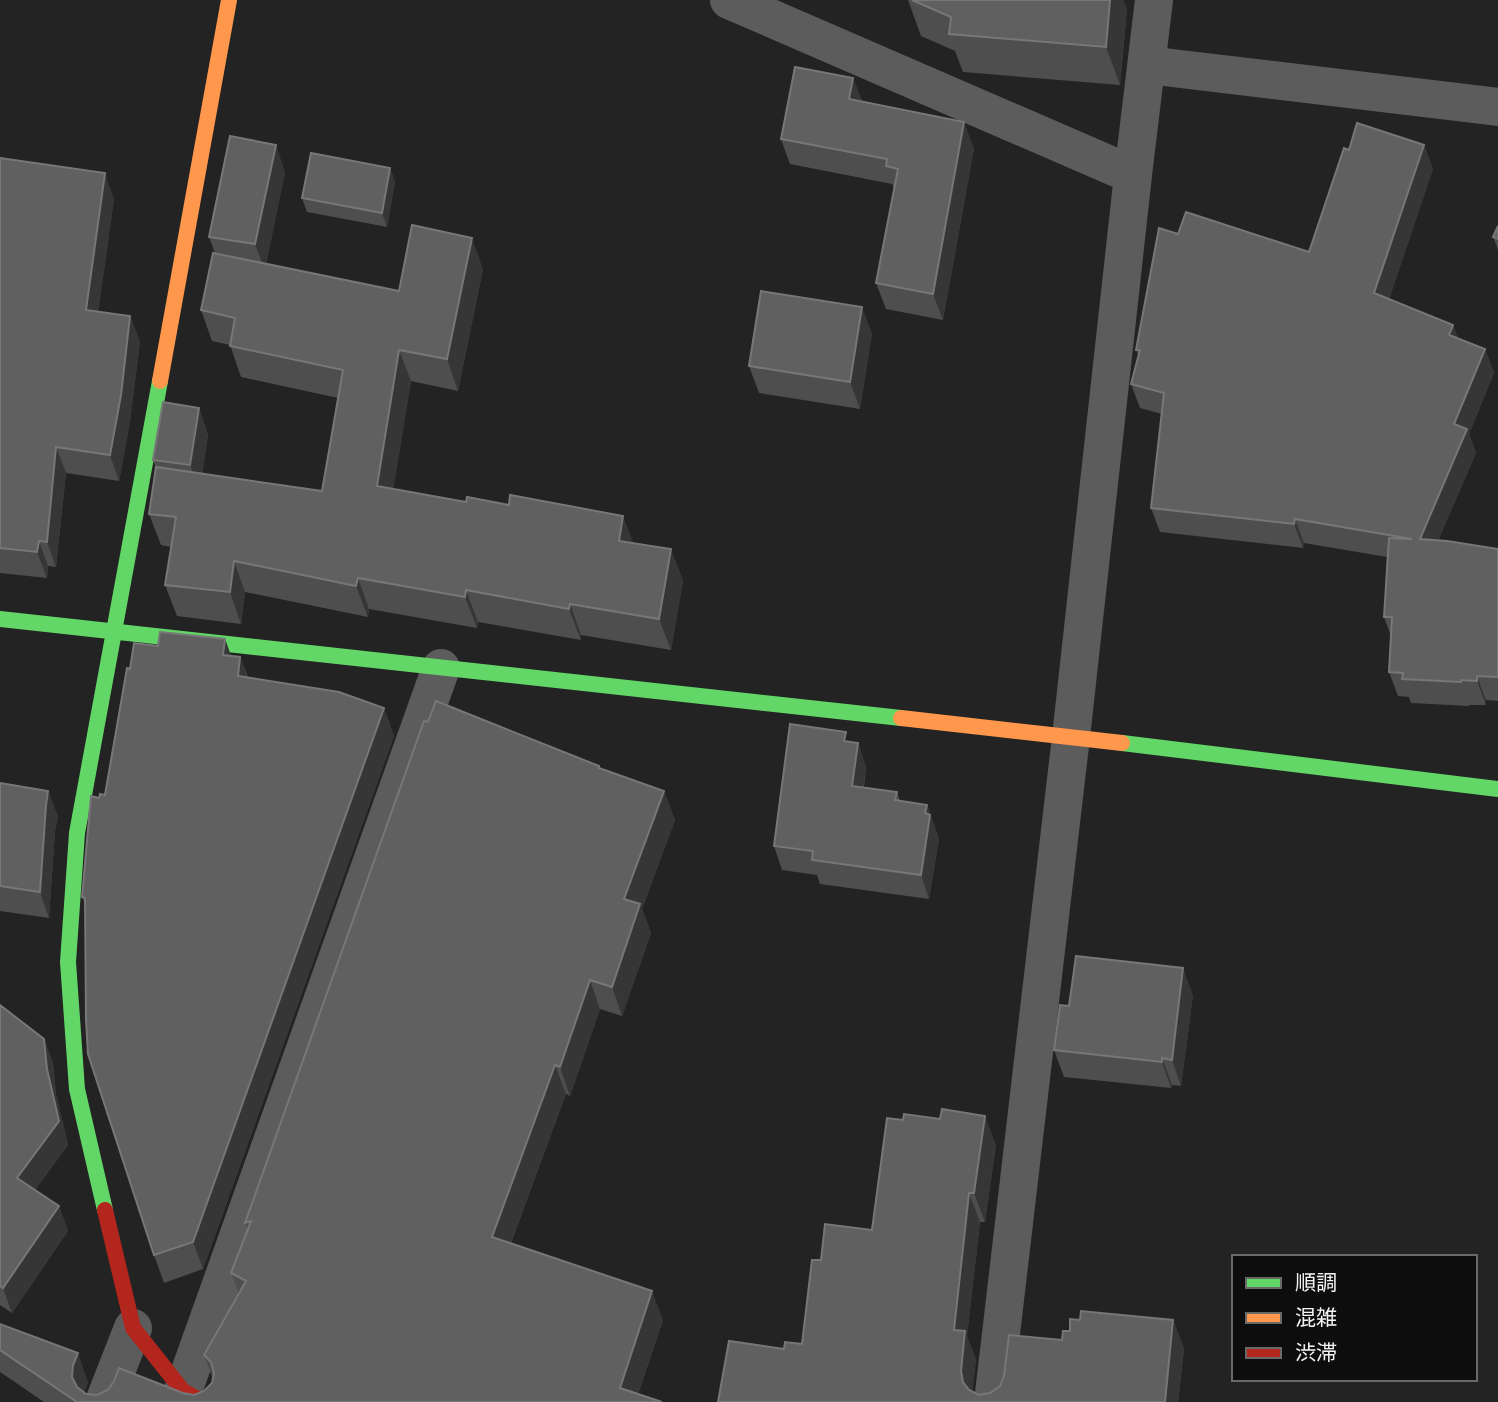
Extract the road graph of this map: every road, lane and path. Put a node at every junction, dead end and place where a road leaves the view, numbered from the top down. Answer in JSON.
{"nodes":[{"id":1,"x":229,"y":0,"type":"edge"},
{"id":2,"x":729,"y":0,"type":"edge"},
{"id":3,"x":1154,"y":0,"type":"edge"},
{"id":4,"x":1147,"y":65,"type":"junction"},
{"id":5,"x":1498,"y":107,"type":"edge"},
{"id":6,"x":1133,"y":175,"type":"junction"},
{"id":7,"x":0,"y":619,"type":"edge"},
{"id":8,"x":115,"y":632,"type":"junction"},
{"id":9,"x":441,"y":668,"type":"junction"},
{"id":10,"x":1071,"y":737,"type":"junction"},
{"id":11,"x":1498,"y":789,"type":"edge"},
{"id":12,"x":133,"y":1328,"type":"junction"},
{"id":13,"x":193,"y":1396,"type":"edge"},
{"id":14,"x":104,"y":1402,"type":"edge"},
{"id":15,"x":993,"y":1402,"type":"edge"}],
"edges":[{"from":1,"to":8,"type":"street"},
{"from":2,"to":6,"type":"street"},
{"from":3,"to":4,"type":"street"},
{"from":4,"to":5,"type":"street"},
{"from":4,"to":6,"type":"street"},
{"from":6,"to":10,"type":"street"},
{"from":7,"to":8,"type":"street"},
{"from":8,"to":9,"type":"street"},
{"from":8,"to":12,"type":"street"},
{"from":9,"to":10,"type":"street"},
{"from":9,"to":13,"type":"street"},
{"from":10,"to":11,"type":"street"},
{"from":10,"to":15,"type":"street"},
{"from":12,"to":13,"type":"street"},
{"from":12,"to":14,"type":"street"}]}
